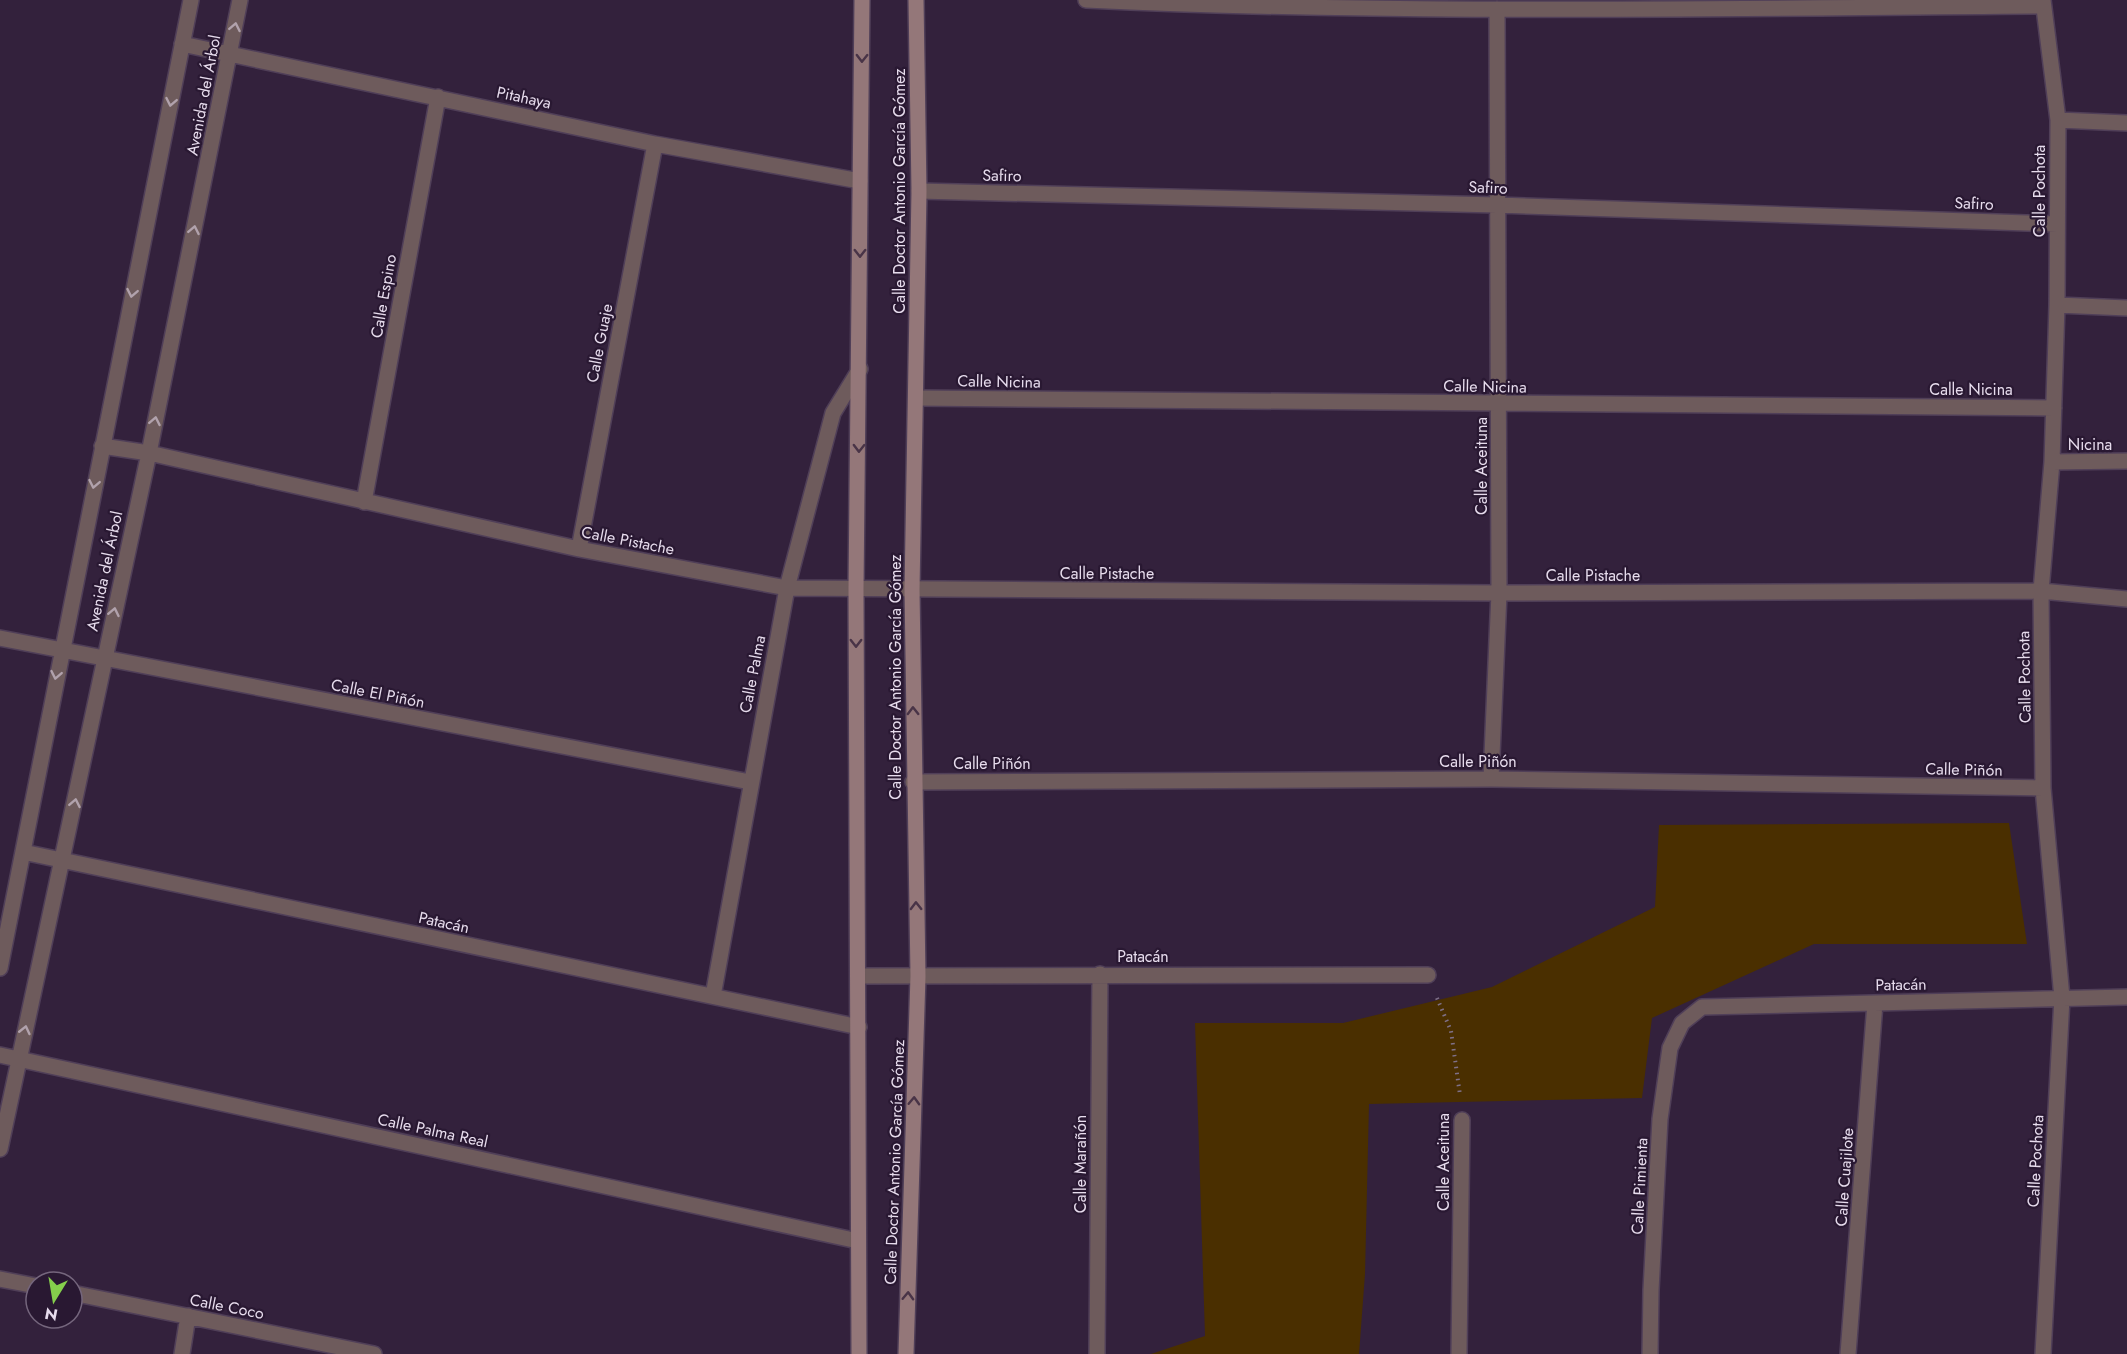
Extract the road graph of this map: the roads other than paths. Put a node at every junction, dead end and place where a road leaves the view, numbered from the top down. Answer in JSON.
{"nodes":[{"id":1,"x":191,"y":0,"type":"edge"},
{"id":2,"x":240,"y":0,"type":"edge"},
{"id":3,"x":862,"y":0,"type":"edge"},
{"id":4,"x":916,"y":0,"type":"edge"},
{"id":5,"x":1086,"y":0,"type":"edge"},
{"id":6,"x":2043,"y":3,"type":"edge"},
{"id":7,"x":1497,"y":9,"type":"junction"},
{"id":8,"x":182,"y":44,"type":"junction"},
{"id":9,"x":230,"y":53,"type":"junction"},
{"id":10,"x":438,"y":97,"type":"junction"},
{"id":11,"x":2058,"y":120,"type":"junction"},
{"id":12,"x":2127,"y":123,"type":"edge"},
{"id":13,"x":655,"y":144,"type":"junction"},
{"id":14,"x":860,"y":181,"type":"junction"},
{"id":15,"x":919,"y":191,"type":"junction"},
{"id":16,"x":1497,"y":205,"type":"junction"},
{"id":17,"x":2057,"y":224,"type":"junction"},
{"id":18,"x":2057,"y":305,"type":"junction"},
{"id":19,"x":2127,"y":308,"type":"edge"},
{"id":20,"x":860,"y":369,"type":"junction"},
{"id":21,"x":916,"y":398,"type":"junction"},
{"id":22,"x":1498,"y":405,"type":"junction"},
{"id":23,"x":2054,"y":408,"type":"junction"},
{"id":24,"x":102,"y":446,"type":"junction"},
{"id":25,"x":149,"y":453,"type":"junction"},
{"id":26,"x":2127,"y":461,"type":"edge"},
{"id":27,"x":2052,"y":462,"type":"junction"},
{"id":28,"x":364,"y":502,"type":"junction"},
{"id":29,"x":579,"y":549,"type":"junction"},
{"id":30,"x":787,"y":588,"type":"junction"},
{"id":31,"x":856,"y":589,"type":"junction"},
{"id":32,"x":912,"y":590,"type":"junction"},
{"id":33,"x":2041,"y":591,"type":"junction"},
{"id":34,"x":1499,"y":593,"type":"junction"},
{"id":35,"x":2127,"y":599,"type":"edge"},
{"id":36,"x":0,"y":638,"type":"edge"},
{"id":37,"x":61,"y":651,"type":"junction"},
{"id":38,"x":103,"y":659,"type":"junction"},
{"id":39,"x":1491,"y":779,"type":"junction"},
{"id":40,"x":750,"y":782,"type":"junction"},
{"id":41,"x":913,"y":782,"type":"junction"},
{"id":42,"x":2043,"y":788,"type":"junction"},
{"id":43,"x":22,"y":852,"type":"junction"},
{"id":44,"x":63,"y":860,"type":"junction"},
{"id":45,"x":0,"y":968,"type":"edge"},
{"id":46,"x":1100,"y":974,"type":"junction"},
{"id":47,"x":1428,"y":975,"type":"road end"},
{"id":48,"x":859,"y":976,"type":"junction"},
{"id":49,"x":918,"y":976,"type":"junction"},
{"id":50,"x":713,"y":996,"type":"junction"},
{"id":51,"x":2127,"y":997,"type":"edge"},
{"id":52,"x":2062,"y":998,"type":"junction"},
{"id":53,"x":1875,"y":1003,"type":"junction"},
{"id":54,"x":1682,"y":1023,"type":"joint"},
{"id":55,"x":859,"y":1026,"type":"junction"},
{"id":56,"x":0,"y":1054,"type":"edge"},
{"id":57,"x":19,"y":1059,"type":"junction"},
{"id":58,"x":1462,"y":1120,"type":"road end"},
{"id":59,"x":0,"y":1149,"type":"edge"},
{"id":60,"x":858,"y":1241,"type":"junction"},
{"id":61,"x":0,"y":1279,"type":"edge"},
{"id":62,"x":24,"y":1284,"type":"edge"},
{"id":63,"x":84,"y":1295,"type":"edge"},
{"id":64,"x":188,"y":1316,"type":"junction"},
{"id":65,"x":182,"y":1354,"type":"edge"},
{"id":66,"x":374,"y":1354,"type":"edge"},
{"id":67,"x":860,"y":1354,"type":"edge"},
{"id":68,"x":906,"y":1354,"type":"edge"},
{"id":69,"x":1097,"y":1354,"type":"edge"},
{"id":70,"x":1459,"y":1354,"type":"edge"},
{"id":71,"x":1650,"y":1354,"type":"edge"},
{"id":72,"x":1848,"y":1354,"type":"edge"},
{"id":73,"x":2043,"y":1354,"type":"edge"}],
"edges":[{"from":1,"to":8,"type":"street","name":"Avenida del Árbol"},
{"from":9,"to":2,"type":"street","name":"Avenida del Árbol","one_way":true},
{"from":3,"to":14,"type":"street","name":"Calle Doctor Antonio García Gómez","one_way":true},
{"from":4,"to":15,"type":"street","name":"Calle Doctor Antonio García Gómez"},
{"from":5,"to":7,"type":"street"},
{"from":6,"to":7,"type":"street"},
{"from":6,"to":11,"type":"street","name":"Calle Pochota"},
{"from":7,"to":16,"type":"street","name":"Calle Aceituna"},
{"from":8,"to":9,"type":"street","name":"Pitahaya"},
{"from":8,"to":24,"type":"street","name":"Avenida del Árbol","one_way":true},
{"from":9,"to":10,"type":"street","name":"Pitahaya"},
{"from":25,"to":9,"type":"street","name":"Avenida del Árbol","one_way":true},
{"from":10,"to":13,"type":"street","name":"Pitahaya"},
{"from":10,"to":28,"type":"street","name":"Calle Espino"},
{"from":11,"to":12,"type":"street"},
{"from":11,"to":17,"type":"street","name":"Calle Pochota"},
{"from":13,"to":14,"type":"street","name":"Pitahaya"},
{"from":13,"to":29,"type":"street","name":"Calle Guaje"},
{"from":14,"to":20,"type":"street","name":"Calle Doctor Antonio García Gómez","one_way":true},
{"from":15,"to":16,"type":"street","name":"Safiro"},
{"from":15,"to":21,"type":"street","name":"Calle Doctor Antonio García Gómez"},
{"from":16,"to":17,"type":"street","name":"Safiro"},
{"from":16,"to":22,"type":"street","name":"Calle Aceituna"},
{"from":17,"to":18,"type":"street","name":"Calle Pochota"},
{"from":18,"to":19,"type":"street"},
{"from":18,"to":23,"type":"street","name":"Calle Pochota"},
{"from":20,"to":30,"type":"street","name":"Calle Palma"},
{"from":20,"to":31,"type":"street","name":"Calle Doctor Antonio García Gómez","one_way":true},
{"from":21,"to":22,"type":"street","name":"Calle Nicina"},
{"from":21,"to":32,"type":"street","name":"Calle Doctor Antonio García Gómez"},
{"from":22,"to":23,"type":"street","name":"Calle Nicina"},
{"from":22,"to":34,"type":"street","name":"Calle Aceituna"},
{"from":23,"to":27,"type":"street","name":"Calle Pochota"},
{"from":24,"to":25,"type":"street","name":"Calle Pistache"},
{"from":24,"to":37,"type":"street","name":"Avenida del Árbol","one_way":true},
{"from":25,"to":28,"type":"street","name":"Calle Pistache"},
{"from":38,"to":25,"type":"street","name":"Avenida del Árbol","one_way":true},
{"from":26,"to":27,"type":"street","name":"Nicina"},
{"from":27,"to":33,"type":"street","name":"Calle Pochota"},
{"from":28,"to":29,"type":"street","name":"Calle Pistache"},
{"from":29,"to":30,"type":"street","name":"Calle Pistache"},
{"from":30,"to":31,"type":"street","name":"Calle Pistache"},
{"from":30,"to":40,"type":"street","name":"Calle Palma"},
{"from":31,"to":32,"type":"street","name":"Calle Pistache"},
{"from":31,"to":48,"type":"street","name":"Calle Doctor Antonio García Gómez","one_way":true},
{"from":32,"to":34,"type":"street","name":"Calle Pistache"},
{"from":41,"to":32,"type":"street","name":"Calle Doctor Antonio García Gómez","one_way":true},
{"from":33,"to":34,"type":"street","name":"Calle Pistache"},
{"from":33,"to":35,"type":"street","name":"Calle Pistache"},
{"from":33,"to":42,"type":"street","name":"Calle Pochota"},
{"from":34,"to":39,"type":"street","name":"Calle Aceituna"},
{"from":36,"to":37,"type":"street","name":"Calle El Piñón"},
{"from":37,"to":38,"type":"street","name":"Calle El Piñón"},
{"from":37,"to":43,"type":"street","name":"Avenida del Árbol","one_way":true},
{"from":38,"to":40,"type":"street","name":"Calle El Piñón"},
{"from":44,"to":38,"type":"street","name":"Avenida del Árbol","one_way":true},
{"from":39,"to":41,"type":"street","name":"Calle Piñón"},
{"from":39,"to":42,"type":"street","name":"Calle Piñón"},
{"from":40,"to":50,"type":"street","name":"Calle Palma"},
{"from":49,"to":41,"type":"street","name":"Calle Doctor Antonio García Gómez","one_way":true},
{"from":42,"to":52,"type":"street","name":"Calle Pochota"},
{"from":43,"to":44,"type":"street","name":"Patacán"},
{"from":43,"to":45,"type":"street","name":"Avenida del Árbol"},
{"from":44,"to":50,"type":"street","name":"Patacán"},
{"from":57,"to":44,"type":"street","name":"Avenida del Árbol","one_way":true},
{"from":46,"to":47,"type":"street","name":"Patacán"},
{"from":46,"to":49,"type":"street","name":"Patacán"},
{"from":46,"to":69,"type":"street","name":"Calle Marañón"},
{"from":48,"to":49,"type":"street","name":"Patacán"},
{"from":48,"to":55,"type":"street","name":"Calle Doctor Antonio García Gómez"},
{"from":68,"to":49,"type":"street","name":"Calle Doctor Antonio García Gómez","one_way":true},
{"from":50,"to":55,"type":"street","name":"Patacán"},
{"from":51,"to":52,"type":"street","name":"Patacán"},
{"from":52,"to":53,"type":"street","name":"Patacán"},
{"from":52,"to":73,"type":"street","name":"Calle Pochota"},
{"from":53,"to":54,"type":"street","name":"Patacán"},
{"from":53,"to":72,"type":"street","name":"Calle Cuajilote"},
{"from":54,"to":71,"type":"street","name":"Calle Pimienta"},
{"from":55,"to":60,"type":"street","name":"Calle Doctor Antonio García Gómez"},
{"from":56,"to":57,"type":"street","name":"Calle Palma Real"},
{"from":57,"to":59,"type":"street","name":"Avenida del Árbol"},
{"from":57,"to":60,"type":"street","name":"Calle Palma Real"},
{"from":58,"to":70,"type":"street","name":"Calle Aceituna"},
{"from":60,"to":67,"type":"street","name":"Calle Doctor Antonio García Gómez"},
{"from":61,"to":62,"type":"street"},
{"from":63,"to":64,"type":"street","name":"Calle Coco"},
{"from":64,"to":65,"type":"street"},
{"from":64,"to":66,"type":"street","name":"Calle Coco"}]}
